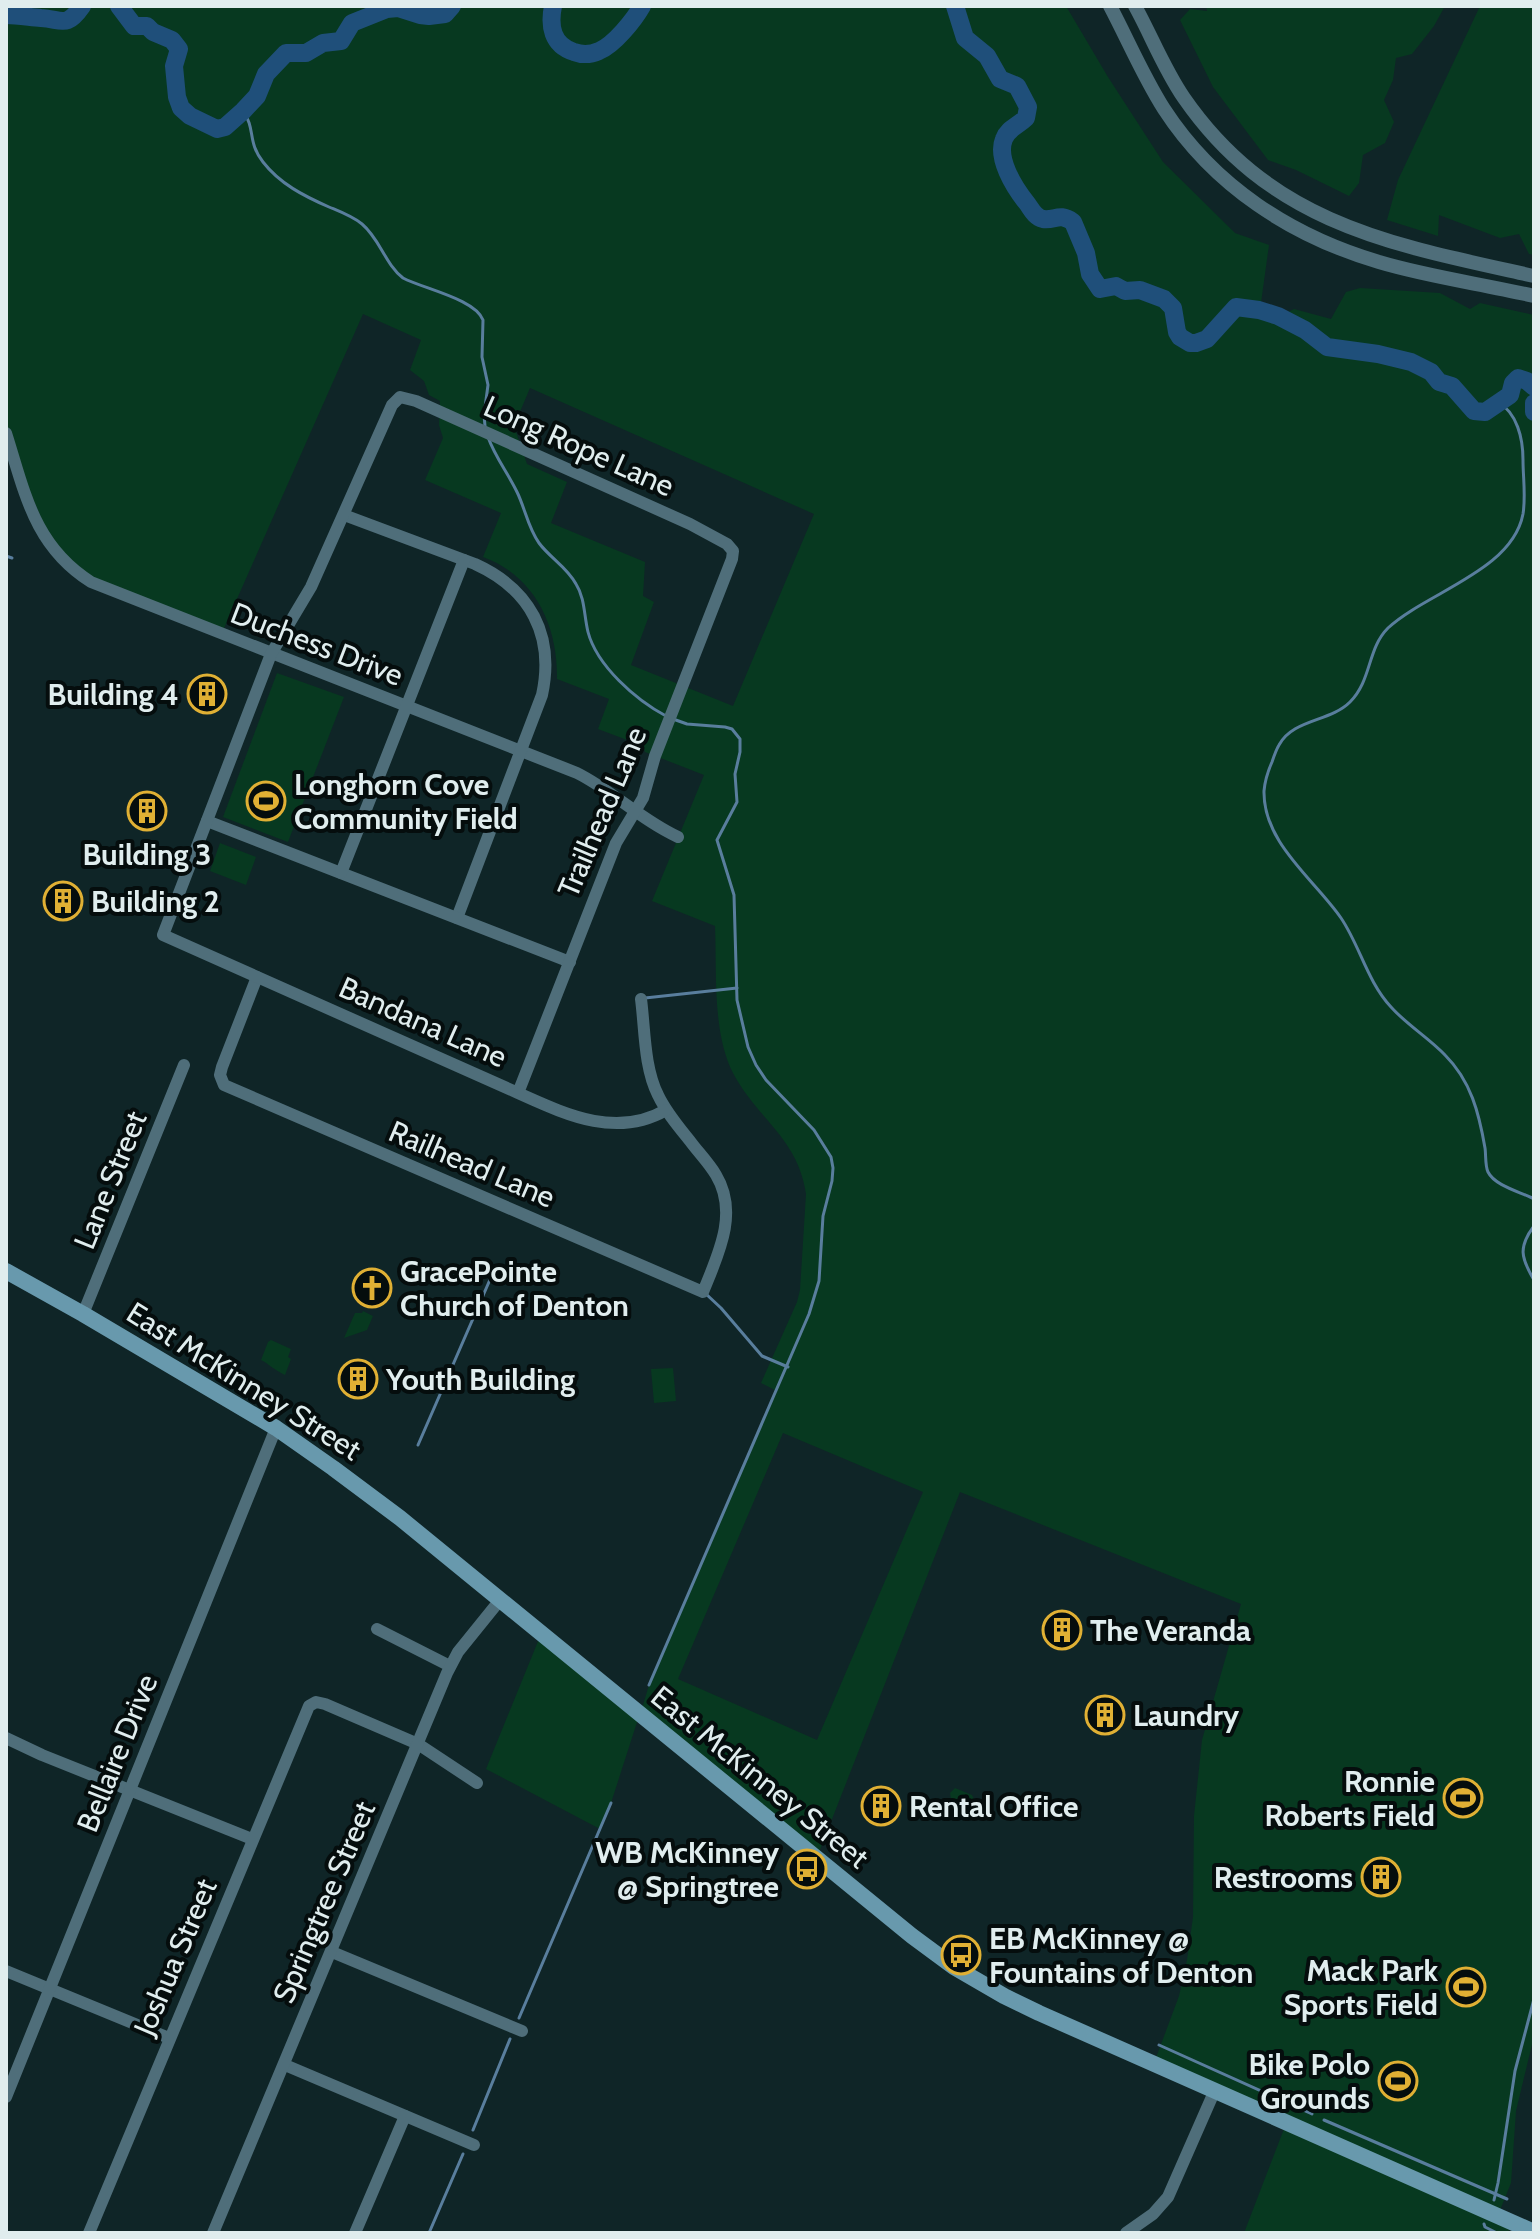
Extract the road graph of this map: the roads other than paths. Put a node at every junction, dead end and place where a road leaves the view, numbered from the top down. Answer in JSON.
{"nodes":[{"id":1,"x":1110,"y":6,"type":"edge"},
{"id":2,"x":1135,"y":6,"type":"edge"},
{"id":3,"x":1534,"y":276,"type":"edge"},
{"id":4,"x":1534,"y":296,"type":"edge"},
{"id":5,"x":6,"y":433,"type":"edge"},
{"id":6,"x":344,"y":515,"type":"junction"},
{"id":7,"x":733,"y":551,"type":"joint"},
{"id":8,"x":464,"y":560,"type":"junction"},
{"id":9,"x":271,"y":654,"type":"junction"},
{"id":10,"x":405,"y":706,"type":"junction"},
{"id":11,"x":520,"y":751,"type":"junction"},
{"id":12,"x":636,"y":813,"type":"junction"},
{"id":13,"x":207,"y":821,"type":"junction"},
{"id":14,"x":678,"y":837,"type":"dead end"},
{"id":15,"x":341,"y":873,"type":"junction"},
{"id":16,"x":457,"y":918,"type":"junction"},
{"id":17,"x":570,"y":962,"type":"junction"},
{"id":18,"x":257,"y":977,"type":"junction"},
{"id":19,"x":641,"y":999,"type":"dead end"},
{"id":20,"x":184,"y":1065,"type":"dead end"},
{"id":21,"x":518,"y":1093,"type":"junction"},
{"id":22,"x":666,"y":1110,"type":"junction"},
{"id":23,"x":6,"y":1271,"type":"edge"},
{"id":24,"x":83,"y":1314,"type":"junction"},
{"id":25,"x":276,"y":1428,"type":"junction"},
{"id":26,"x":500,"y":1600,"type":"junction"},
{"id":27,"x":377,"y":1629,"type":"dead end"},
{"id":28,"x":450,"y":1666,"type":"junction"},
{"id":29,"x":6,"y":1738,"type":"edge"},
{"id":30,"x":418,"y":1744,"type":"junction"},
{"id":31,"x":477,"y":1783,"type":"dead end"},
{"id":32,"x":130,"y":1790,"type":"junction"},
{"id":33,"x":252,"y":1839,"type":"junction"},
{"id":34,"x":332,"y":1952,"type":"junction"},
{"id":35,"x":6,"y":1971,"type":"edge"},
{"id":36,"x":50,"y":1989,"type":"junction"},
{"id":37,"x":522,"y":2031,"type":"dead end"},
{"id":38,"x":169,"y":2038,"type":"junction"},
{"id":39,"x":285,"y":2065,"type":"junction"},
{"id":40,"x":1215,"y":2090,"type":"junction"},
{"id":41,"x":6,"y":2097,"type":"edge"},
{"id":42,"x":405,"y":2116,"type":"junction"},
{"id":43,"x":474,"y":2145,"type":"dead end"},
{"id":44,"x":1133,"y":2231,"type":"edge"},
{"id":45,"x":1534,"y":2232,"type":"edge"},
{"id":46,"x":89,"y":2233,"type":"edge"},
{"id":47,"x":213,"y":2233,"type":"edge"},
{"id":48,"x":355,"y":2233,"type":"edge"}],
"edges":[{"from":1,"to":4,"type":"street"},
{"from":2,"to":3,"type":"street"},
{"from":5,"to":9,"type":"street","name":"Duchess Drive"},
{"from":6,"to":7,"type":"street","name":"Long Rope Lane"},
{"from":6,"to":8,"type":"street"},
{"from":6,"to":9,"type":"street"},
{"from":7,"to":12,"type":"street","name":"Trailhead Lane"},
{"from":8,"to":10,"type":"street"},
{"from":8,"to":11,"type":"street"},
{"from":9,"to":10,"type":"street","name":"Duchess Drive"},
{"from":9,"to":13,"type":"street"},
{"from":10,"to":11,"type":"street","name":"Duchess Drive"},
{"from":10,"to":15,"type":"street"},
{"from":11,"to":12,"type":"street","name":"Duchess Drive"},
{"from":11,"to":16,"type":"street"},
{"from":12,"to":14,"type":"street","name":"Duchess Drive"},
{"from":12,"to":17,"type":"street","name":"Trailhead Lane"},
{"from":13,"to":15,"type":"street"},
{"from":13,"to":18,"type":"street","name":"Bandana Lane"},
{"from":15,"to":16,"type":"street"},
{"from":16,"to":17,"type":"street"},
{"from":17,"to":21,"type":"street","name":"Trailhead Lane"},
{"from":18,"to":21,"type":"street","name":"Bandana Lane"},
{"from":18,"to":22,"type":"street","name":"Railhead Lane"},
{"from":19,"to":22,"type":"street"},
{"from":20,"to":24,"type":"street","name":"Lane Street"},
{"from":21,"to":22,"type":"street","name":"Bandana Lane"},
{"from":23,"to":24,"type":"main road","name":"East McKinney Street"},
{"from":24,"to":25,"type":"main road","name":"East McKinney Street"},
{"from":25,"to":26,"type":"main road","name":"East McKinney Street"},
{"from":25,"to":32,"type":"street","name":"Bellaire Drive"},
{"from":26,"to":28,"type":"street","name":"Springtree Street"},
{"from":26,"to":40,"type":"main road","name":"East McKinney Street"},
{"from":27,"to":28,"type":"street"},
{"from":28,"to":30,"type":"street","name":"Springtree Street"},
{"from":29,"to":32,"type":"street"},
{"from":30,"to":31,"type":"street"},
{"from":30,"to":33,"type":"street","name":"Joshua Street"},
{"from":30,"to":34,"type":"street","name":"Springtree Street"},
{"from":32,"to":33,"type":"street"},
{"from":32,"to":36,"type":"street","name":"Bellaire Drive"},
{"from":33,"to":38,"type":"street","name":"Joshua Street"},
{"from":34,"to":37,"type":"street"},
{"from":34,"to":39,"type":"street","name":"Springtree Street"},
{"from":35,"to":36,"type":"street"},
{"from":36,"to":38,"type":"street"},
{"from":36,"to":41,"type":"street","name":"Bellaire Drive"},
{"from":38,"to":46,"type":"street","name":"Joshua Street"},
{"from":39,"to":42,"type":"street"},
{"from":39,"to":47,"type":"street","name":"Springtree Street"},
{"from":40,"to":44,"type":"street"},
{"from":40,"to":45,"type":"main road","name":"East McKinney Street"},
{"from":42,"to":43,"type":"street"},
{"from":42,"to":48,"type":"street"}]}
